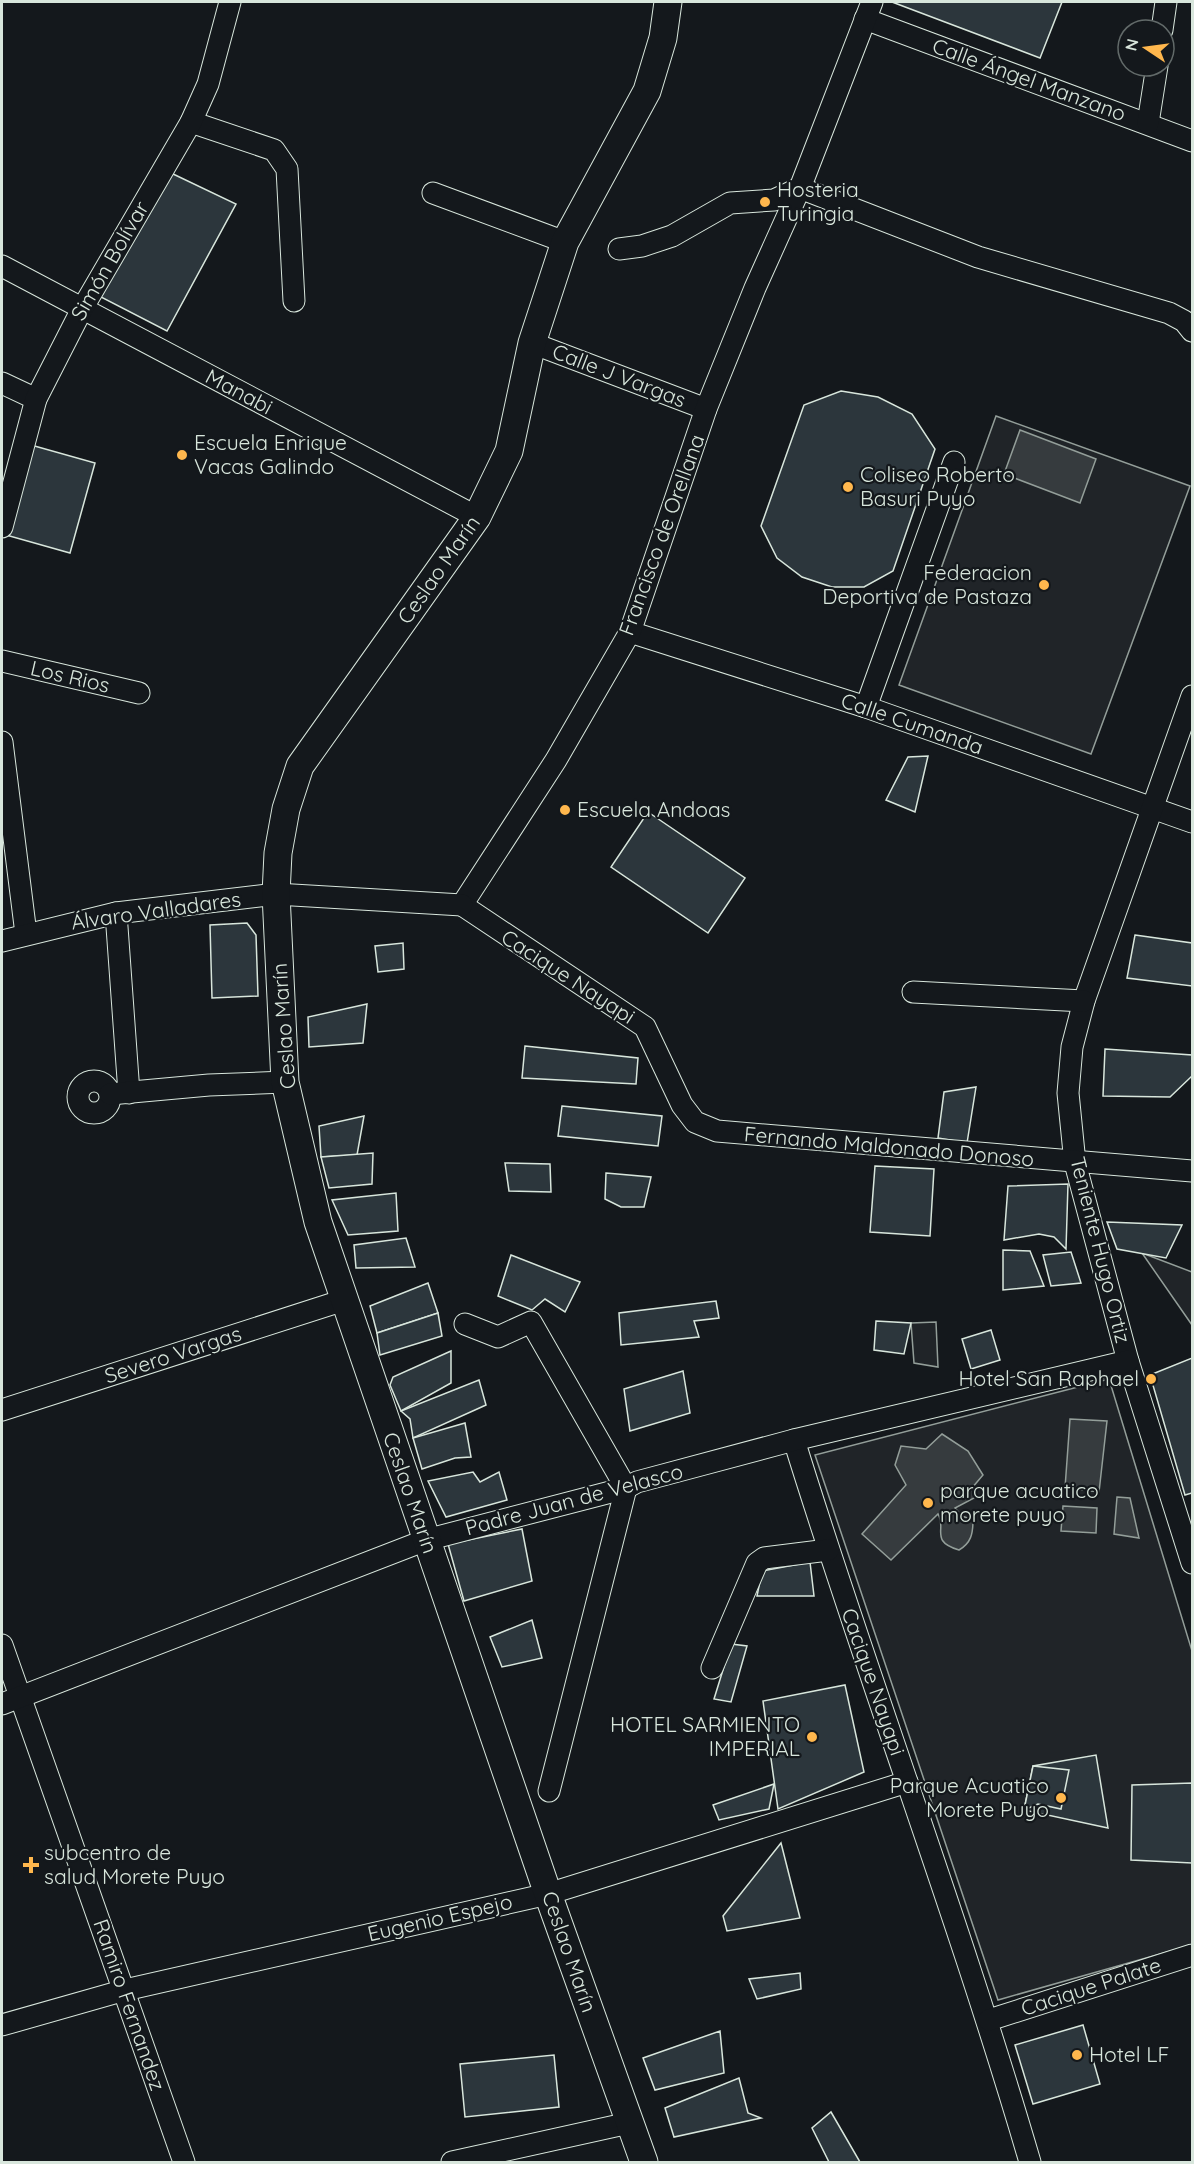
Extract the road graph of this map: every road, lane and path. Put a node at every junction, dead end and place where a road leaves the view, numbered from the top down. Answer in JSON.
{"nodes":[{"id":1,"x":230,"y":2,"type":"edge"},
{"id":2,"x":668,"y":2,"type":"edge"},
{"id":3,"x":1166,"y":2,"type":"edge"},
{"id":4,"x":869,"y":10,"type":"edge"},
{"id":5,"x":1164,"y":18,"type":"edge"},
{"id":6,"x":1155,"y":78,"type":"edge"},
{"id":7,"x":191,"y":122,"type":"junction"},
{"id":8,"x":1149,"y":123,"type":"junction"},
{"id":9,"x":1192,"y":141,"type":"edge"},
{"id":10,"x":800,"y":188,"type":"junction"},
{"id":11,"x":433,"y":193,"type":"dead end"},
{"id":12,"x":564,"y":242,"type":"junction"},
{"id":13,"x":619,"y":249,"type":"dead end"},
{"id":14,"x":2,"y":266,"type":"edge"},
{"id":15,"x":294,"y":301,"type":"dead end"},
{"id":16,"x":82,"y":309,"type":"junction"},
{"id":17,"x":1192,"y":331,"type":"edge"},
{"id":18,"x":532,"y":343,"type":"junction"},
{"id":19,"x":2,"y":383,"type":"edge"},
{"id":20,"x":36,"y":399,"type":"junction"},
{"id":21,"x":706,"y":409,"type":"junction"},
{"id":22,"x":954,"y":462,"type":"dead end"},
{"id":23,"x":477,"y":517,"type":"junction"},
{"id":24,"x":2,"y":527,"type":"edge"},
{"id":25,"x":630,"y":632,"type":"junction"},
{"id":26,"x":2,"y":661,"type":"edge"},
{"id":27,"x":139,"y":693,"type":"dead end"},
{"id":28,"x":1192,"y":696,"type":"edge"},
{"id":29,"x":866,"y":707,"type":"junction"},
{"id":30,"x":2,"y":742,"type":"edge"},
{"id":31,"x":1150,"y":808,"type":"junction"},
{"id":32,"x":1192,"y":822,"type":"edge"},
{"id":33,"x":276,"y":894,"type":"junction"},
{"id":34,"x":462,"y":905,"type":"junction"},
{"id":35,"x":117,"y":912,"type":"junction"},
{"id":36,"x":26,"y":934,"type":"junction"},
{"id":37,"x":2,"y":941,"type":"edge"},
{"id":38,"x":913,"y":992,"type":"dead end"},
{"id":39,"x":1084,"y":1001,"type":"junction"},
{"id":40,"x":285,"y":1082,"type":"junction"},
{"id":41,"x":695,"y":1122,"type":"joint"},
{"id":42,"x":1075,"y":1163,"type":"junction"},
{"id":43,"x":1192,"y":1171,"type":"edge"},
{"id":44,"x":344,"y":1300,"type":"junction"},
{"id":45,"x":465,"y":1324,"type":"dead end"},
{"id":46,"x":1128,"y":1361,"type":"junction"},
{"id":47,"x":2,"y":1410,"type":"edge"},
{"id":48,"x":795,"y":1440,"type":"junction"},
{"id":49,"x":626,"y":1488,"type":"junction"},
{"id":50,"x":426,"y":1540,"type":"junction"},
{"id":51,"x":828,"y":1550,"type":"junction"},
{"id":52,"x":1192,"y":1563,"type":"edge"},
{"id":53,"x":2,"y":1645,"type":"edge"},
{"id":54,"x":712,"y":1668,"type":"dead end"},
{"id":55,"x":11,"y":1701,"type":"edge"},
{"id":56,"x":907,"y":1782,"type":"junction"},
{"id":57,"x":549,"y":1791,"type":"dead end"},
{"id":58,"x":548,"y":1894,"type":"junction"},
{"id":59,"x":1192,"y":1954,"type":"edge"},
{"id":60,"x":124,"y":1990,"type":"junction"},
{"id":61,"x":989,"y":2020,"type":"junction"},
{"id":62,"x":2,"y":2025,"type":"edge"},
{"id":63,"x":629,"y":2123,"type":"junction"},
{"id":64,"x":184,"y":2163,"type":"edge"},
{"id":65,"x":452,"y":2163,"type":"edge"},
{"id":66,"x":644,"y":2163,"type":"edge"},
{"id":67,"x":1030,"y":2163,"type":"edge"}],
"edges":[{"from":1,"to":7,"type":"street","name":"Simón Bolívar"},
{"from":2,"to":12,"type":"main road","name":"Ceslao Marín"},
{"from":3,"to":5,"type":"street"},
{"from":4,"to":8,"type":"street","name":"Calle Ángel Manzano"},
{"from":4,"to":10,"type":"street","name":"Francisco de Orellana"},
{"from":6,"to":8,"type":"street"},
{"from":7,"to":15,"type":"street"},
{"from":7,"to":16,"type":"street","name":"Simón Bolívar"},
{"from":8,"to":9,"type":"street","name":"Calle Ángel Manzano"},
{"from":10,"to":13,"type":"street"},
{"from":10,"to":17,"type":"street"},
{"from":10,"to":21,"type":"street","name":"Francisco de Orellana"},
{"from":11,"to":12,"type":"street"},
{"from":12,"to":18,"type":"main road","name":"Ceslao Marín"},
{"from":14,"to":16,"type":"street","name":"Manabi"},
{"from":16,"to":20,"type":"street","name":"Simón Bolívar"},
{"from":16,"to":23,"type":"street","name":"Manabi"},
{"from":18,"to":21,"type":"street","name":"Calle J Vargas"},
{"from":18,"to":23,"type":"main road","name":"Ceslao Marín"},
{"from":19,"to":20,"type":"street"},
{"from":20,"to":24,"type":"street","name":"Simón Bolívar"},
{"from":21,"to":25,"type":"street","name":"Francisco de Orellana"},
{"from":22,"to":29,"type":"street"},
{"from":23,"to":33,"type":"main road","name":"Ceslao Marín"},
{"from":25,"to":29,"type":"street","name":"Calle Cumanda"},
{"from":25,"to":34,"type":"street","name":"Francisco de Orellana"},
{"from":26,"to":27,"type":"street","name":"Los Rios"},
{"from":28,"to":31,"type":"street","name":"Teniente Hugo Ortiz"},
{"from":29,"to":31,"type":"street","name":"Calle Cumanda"},
{"from":30,"to":36,"type":"street"},
{"from":31,"to":32,"type":"street","name":"Calle Cumanda"},
{"from":31,"to":39,"type":"street","name":"Teniente Hugo Ortiz"},
{"from":33,"to":34,"type":"street"},
{"from":33,"to":35,"type":"street","name":"Álvaro Valladares"},
{"from":33,"to":40,"type":"main road","name":"Ceslao Marín"},
{"from":34,"to":41,"type":"street","name":"Cacique Nayapi"},
{"from":35,"to":36,"type":"street","name":"Álvaro Valladares"},
{"from":35,"to":40,"type":"street"},
{"from":36,"to":37,"type":"street","name":"Álvaro Valladares"},
{"from":38,"to":39,"type":"street"},
{"from":39,"to":42,"type":"street","name":"Teniente Hugo Ortiz"},
{"from":40,"to":44,"type":"main road","name":"Ceslao Marín"},
{"from":41,"to":42,"type":"street","name":"Fernando Maldonado Donoso"},
{"from":42,"to":43,"type":"street","name":"Fernando Maldonado Donoso"},
{"from":42,"to":46,"type":"street","name":"Teniente Hugo Ortiz"},
{"from":44,"to":47,"type":"street","name":"Severo Vargas"},
{"from":44,"to":50,"type":"main road","name":"Ceslao Marín"},
{"from":45,"to":49,"type":"street"},
{"from":46,"to":48,"type":"street","name":"Padre Juan de Velasco"},
{"from":46,"to":52,"type":"street","name":"Teniente Hugo Ortiz"},
{"from":48,"to":49,"type":"street","name":"Padre Juan de Velasco"},
{"from":48,"to":51,"type":"street","name":"Cacique Nayapi"},
{"from":49,"to":50,"type":"street","name":"Padre Juan de Velasco"},
{"from":49,"to":57,"type":"street"},
{"from":50,"to":55,"type":"street","name":"Padre Juan de Velasco"},
{"from":50,"to":58,"type":"main road","name":"Ceslao Marín"},
{"from":51,"to":54,"type":"street"},
{"from":51,"to":56,"type":"street","name":"Cacique Nayapi"},
{"from":53,"to":55,"type":"street","name":"Ramiro Fernandez"},
{"from":55,"to":60,"type":"street","name":"Ramiro Fernandez"},
{"from":56,"to":58,"type":"street","name":"Eugenio Espejo"},
{"from":56,"to":61,"type":"street","name":"Cacique Nayapi"},
{"from":58,"to":60,"type":"street","name":"Eugenio Espejo"},
{"from":58,"to":63,"type":"main road","name":"Ceslao Marín"},
{"from":59,"to":61,"type":"street","name":"Cacique Palate"},
{"from":60,"to":62,"type":"street","name":"Eugenio Espejo"},
{"from":60,"to":64,"type":"street","name":"Ramiro Fernandez"},
{"from":61,"to":67,"type":"street","name":"Cacique Nayapi"},
{"from":63,"to":65,"type":"street"},
{"from":63,"to":66,"type":"main road","name":"Ceslao Marín"}]}
